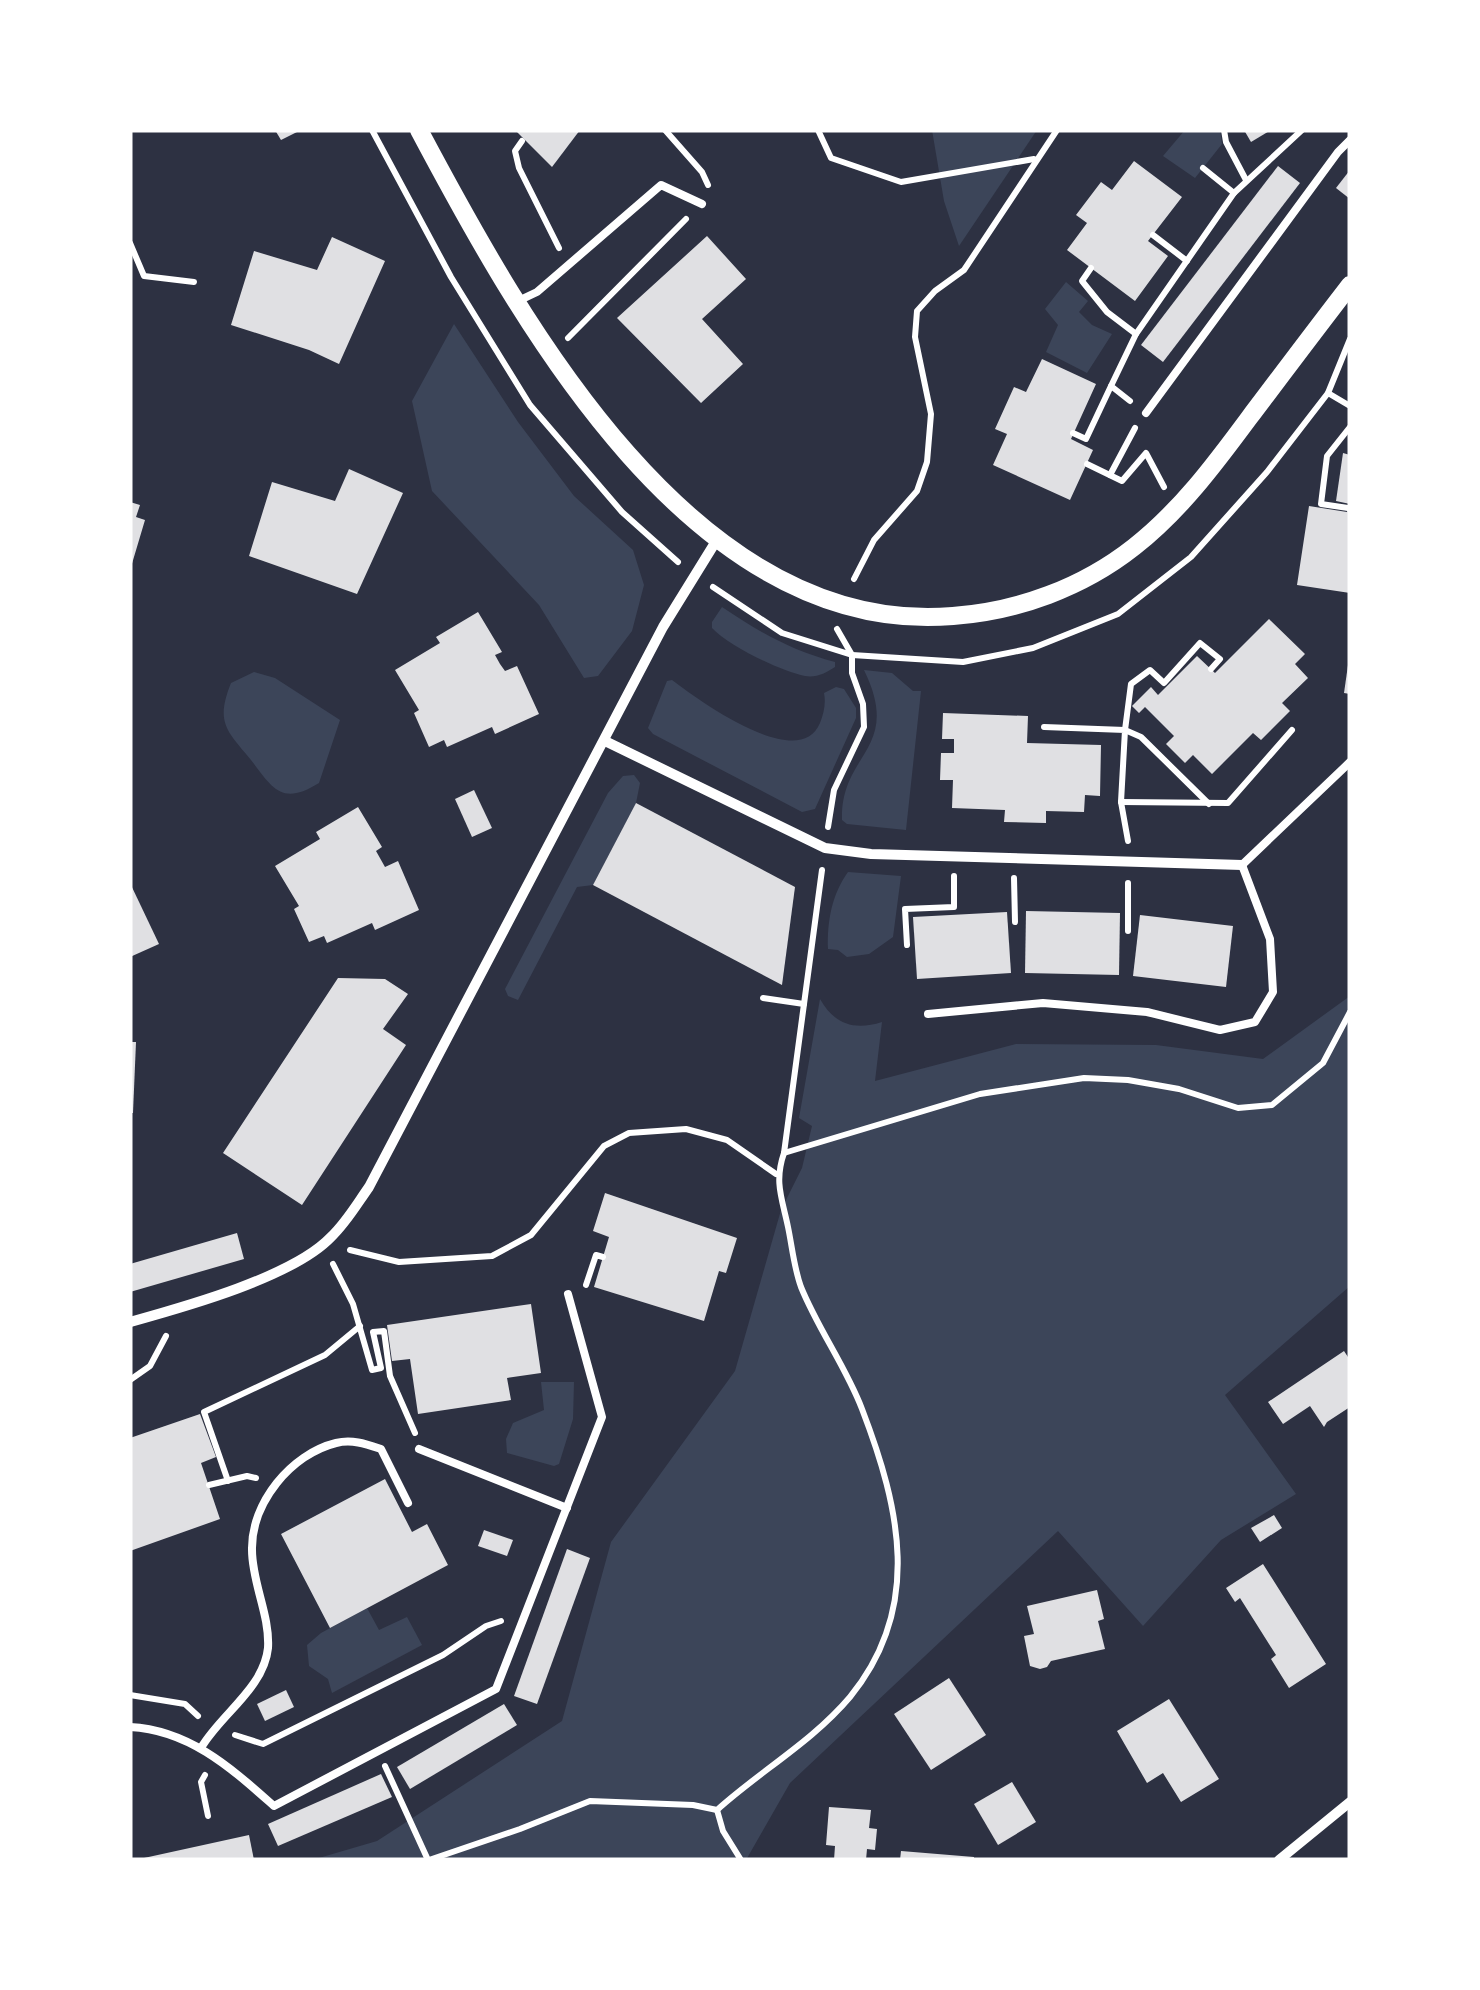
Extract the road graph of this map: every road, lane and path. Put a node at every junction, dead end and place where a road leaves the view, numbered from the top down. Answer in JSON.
{"nodes":[{"id":1,"x":372,"y":130,"type":"edge"},
{"id":2,"x":419,"y":130,"type":"edge"},
{"id":3,"x":665,"y":130,"type":"edge"},
{"id":4,"x":818,"y":130,"type":"edge"},
{"id":5,"x":1056,"y":130,"type":"edge"},
{"id":6,"x":1224,"y":130,"type":"edge"},
{"id":7,"x":1302,"y":130,"type":"edge"},
{"id":8,"x":1350,"y":140,"type":"edge"},
{"id":9,"x":522,"y":141,"type":"dead end"},
{"id":10,"x":1035,"y":158,"type":"junction"},
{"id":11,"x":1203,"y":168,"type":"dead end"},
{"id":12,"x":1246,"y":180,"type":"junction"},
{"id":13,"x":1234,"y":192,"type":"junction"},
{"id":14,"x":702,"y":204,"type":"junction"},
{"id":15,"x":1153,"y":235,"type":"dead end"},
{"id":16,"x":130,"y":244,"type":"edge"},
{"id":17,"x":1187,"y":261,"type":"junction"},
{"id":18,"x":568,"y":265,"type":"junction"},
{"id":19,"x":1092,"y":268,"type":"dead end"},
{"id":20,"x":194,"y":282,"type":"dead end"},
{"id":21,"x":1350,"y":285,"type":"edge"},
{"id":22,"x":514,"y":302,"type":"junction"},
{"id":23,"x":1136,"y":334,"type":"junction"},
{"id":24,"x":567,"y":339,"type":"dead end"},
{"id":25,"x":1111,"y":386,"type":"junction"},
{"id":26,"x":1328,"y":393,"type":"dead end"},
{"id":27,"x":1350,"y":406,"type":"edge"},
{"id":28,"x":1146,"y":413,"type":"joint"},
{"id":29,"x":1350,"y":428,"type":"edge"},
{"id":30,"x":1132,"y":432,"type":"dead end"},
{"id":31,"x":1074,"y":433,"type":"dead end"},
{"id":32,"x":1087,"y":464,"type":"dead end"},
{"id":33,"x":1158,"y":474,"type":"dead end"},
{"id":34,"x":1110,"y":476,"type":"junction"},
{"id":35,"x":1348,"y":508,"type":"dead end"},
{"id":36,"x":718,"y":538,"type":"junction"},
{"id":37,"x":696,"y":576,"type":"junction"},
{"id":38,"x":852,"y":585,"type":"dead end"},
{"id":39,"x":716,"y":589,"type":"dead end"},
{"id":40,"x":837,"y":630,"type":"dead end"},
{"id":41,"x":1211,"y":668,"type":"dead end"},
{"id":42,"x":1044,"y":727,"type":"dead end"},
{"id":43,"x":1126,"y":730,"type":"junction"},
{"id":44,"x":1292,"y":730,"type":"dead end"},
{"id":45,"x":605,"y":742,"type":"junction"},
{"id":46,"x":1350,"y":762,"type":"edge"},
{"id":47,"x":1121,"y":802,"type":"junction"},
{"id":48,"x":1208,"y":804,"type":"junction"},
{"id":49,"x":825,"y":848,"type":"junction"},
{"id":50,"x":953,"y":857,"type":"junction"},
{"id":51,"x":1128,"y":862,"type":"junction"},
{"id":52,"x":1242,"y":865,"type":"junction"},
{"id":53,"x":1128,"y":931,"type":"dead end"},
{"id":54,"x":907,"y":945,"type":"dead end"},
{"id":55,"x":763,"y":998,"type":"dead end"},
{"id":56,"x":804,"y":1004,"type":"junction"},
{"id":57,"x":1350,"y":1012,"type":"edge"},
{"id":58,"x":928,"y":1014,"type":"dead end"},
{"id":59,"x":784,"y":1153,"type":"junction"},
{"id":60,"x":776,"y":1174,"type":"junction"},
{"id":61,"x":350,"y":1250,"type":"dead end"},
{"id":62,"x":333,"y":1264,"type":"dead end"},
{"id":63,"x":568,"y":1294,"type":"dead end"},
{"id":64,"x":130,"y":1322,"type":"edge"},
{"id":65,"x":360,"y":1326,"type":"junction"},
{"id":66,"x":168,"y":1332,"type":"dead end"},
{"id":67,"x":130,"y":1380,"type":"edge"},
{"id":68,"x":419,"y":1448,"type":"joint"},
{"id":69,"x":228,"y":1481,"type":"junction"},
{"id":70,"x":275,"y":1482,"type":"junction"},
{"id":71,"x":208,"y":1485,"type":"dead end"},
{"id":72,"x":408,"y":1502,"type":"dead end"},
{"id":73,"x":567,"y":1508,"type":"junction"},
{"id":74,"x":526,"y":1613,"type":"junction"},
{"id":75,"x":130,"y":1695,"type":"edge"},
{"id":76,"x":130,"y":1726,"type":"edge"},
{"id":77,"x":212,"y":1728,"type":"junction"},
{"id":78,"x":201,"y":1748,"type":"junction"},
{"id":79,"x":379,"y":1751,"type":"junction"},
{"id":80,"x":201,"y":1782,"type":"dead end"},
{"id":81,"x":1350,"y":1802,"type":"edge"},
{"id":82,"x":717,"y":1810,"type":"junction"},
{"id":83,"x":208,"y":1816,"type":"dead end"},
{"id":84,"x":428,"y":1860,"type":"edge"},
{"id":85,"x":741,"y":1860,"type":"edge"},
{"id":86,"x":1279,"y":1860,"type":"edge"}],
"edges":[{"from":1,"to":37,"type":"path"},
{"from":2,"to":22,"type":"street"},
{"from":3,"to":14,"type":"path"},
{"from":4,"to":10,"type":"path"},
{"from":5,"to":10,"type":"path"},
{"from":6,"to":12,"type":"path"},
{"from":7,"to":12,"type":"path"},
{"from":8,"to":28,"type":"lane"},
{"from":9,"to":18,"type":"path"},
{"from":10,"to":38,"type":"path"},
{"from":11,"to":13,"type":"path"},
{"from":12,"to":13,"type":"path"},
{"from":13,"to":17,"type":"path"},
{"from":14,"to":18,"type":"lane"},
{"from":14,"to":24,"type":"path"},
{"from":15,"to":17,"type":"path"},
{"from":16,"to":20,"type":"path"},
{"from":17,"to":23,"type":"path"},
{"from":18,"to":22,"type":"lane"},
{"from":19,"to":23,"type":"path"},
{"from":21,"to":36,"type":"street"},
{"from":22,"to":36,"type":"street"},
{"from":23,"to":25,"type":"path"},
{"from":25,"to":28,"type":"path"},
{"from":25,"to":31,"type":"path"},
{"from":26,"to":27,"type":"path"},
{"from":29,"to":35,"type":"path"},
{"from":30,"to":34,"type":"path"},
{"from":32,"to":34,"type":"path"},
{"from":33,"to":34,"type":"path"},
{"from":36,"to":37,"type":"street"},
{"from":37,"to":39,"type":"path"},
{"from":37,"to":45,"type":"street"},
{"from":40,"to":49,"type":"path"},
{"from":41,"to":43,"type":"path"},
{"from":42,"to":43,"type":"path"},
{"from":43,"to":47,"type":"path"},
{"from":43,"to":48,"type":"path"},
{"from":44,"to":48,"type":"path"},
{"from":45,"to":49,"type":"street"},
{"from":45,"to":64,"type":"street"},
{"from":46,"to":52,"type":"lane"},
{"from":47,"to":48,"type":"path"},
{"from":47,"to":51,"type":"path"},
{"from":49,"to":50,"type":"street"},
{"from":49,"to":56,"type":"path"},
{"from":50,"to":51,"type":"street"},
{"from":50,"to":54,"type":"path"},
{"from":51,"to":52,"type":"street"},
{"from":51,"to":53,"type":"path"},
{"from":52,"to":58,"type":"lane"},
{"from":55,"to":56,"type":"path"},
{"from":56,"to":59,"type":"path"},
{"from":57,"to":59,"type":"path"},
{"from":59,"to":60,"type":"path"},
{"from":60,"to":61,"type":"path"},
{"from":60,"to":82,"type":"path"},
{"from":62,"to":65,"type":"path"},
{"from":63,"to":73,"type":"lane"},
{"from":65,"to":68,"type":"path"},
{"from":65,"to":69,"type":"path"},
{"from":66,"to":67,"type":"path"},
{"from":68,"to":73,"type":"lane"},
{"from":69,"to":70,"type":"path"},
{"from":69,"to":71,"type":"path"},
{"from":70,"to":72,"type":"lane"},
{"from":70,"to":77,"type":"lane"},
{"from":73,"to":74,"type":"lane"},
{"from":74,"to":77,"type":"path"},
{"from":74,"to":79,"type":"lane"},
{"from":75,"to":77,"type":"path"},
{"from":76,"to":78,"type":"lane"},
{"from":77,"to":78,"type":"lane"},
{"from":78,"to":79,"type":"lane"},
{"from":79,"to":84,"type":"path"},
{"from":80,"to":83,"type":"path"},
{"from":81,"to":86,"type":"street"},
{"from":82,"to":84,"type":"path"},
{"from":82,"to":85,"type":"path"}]}
